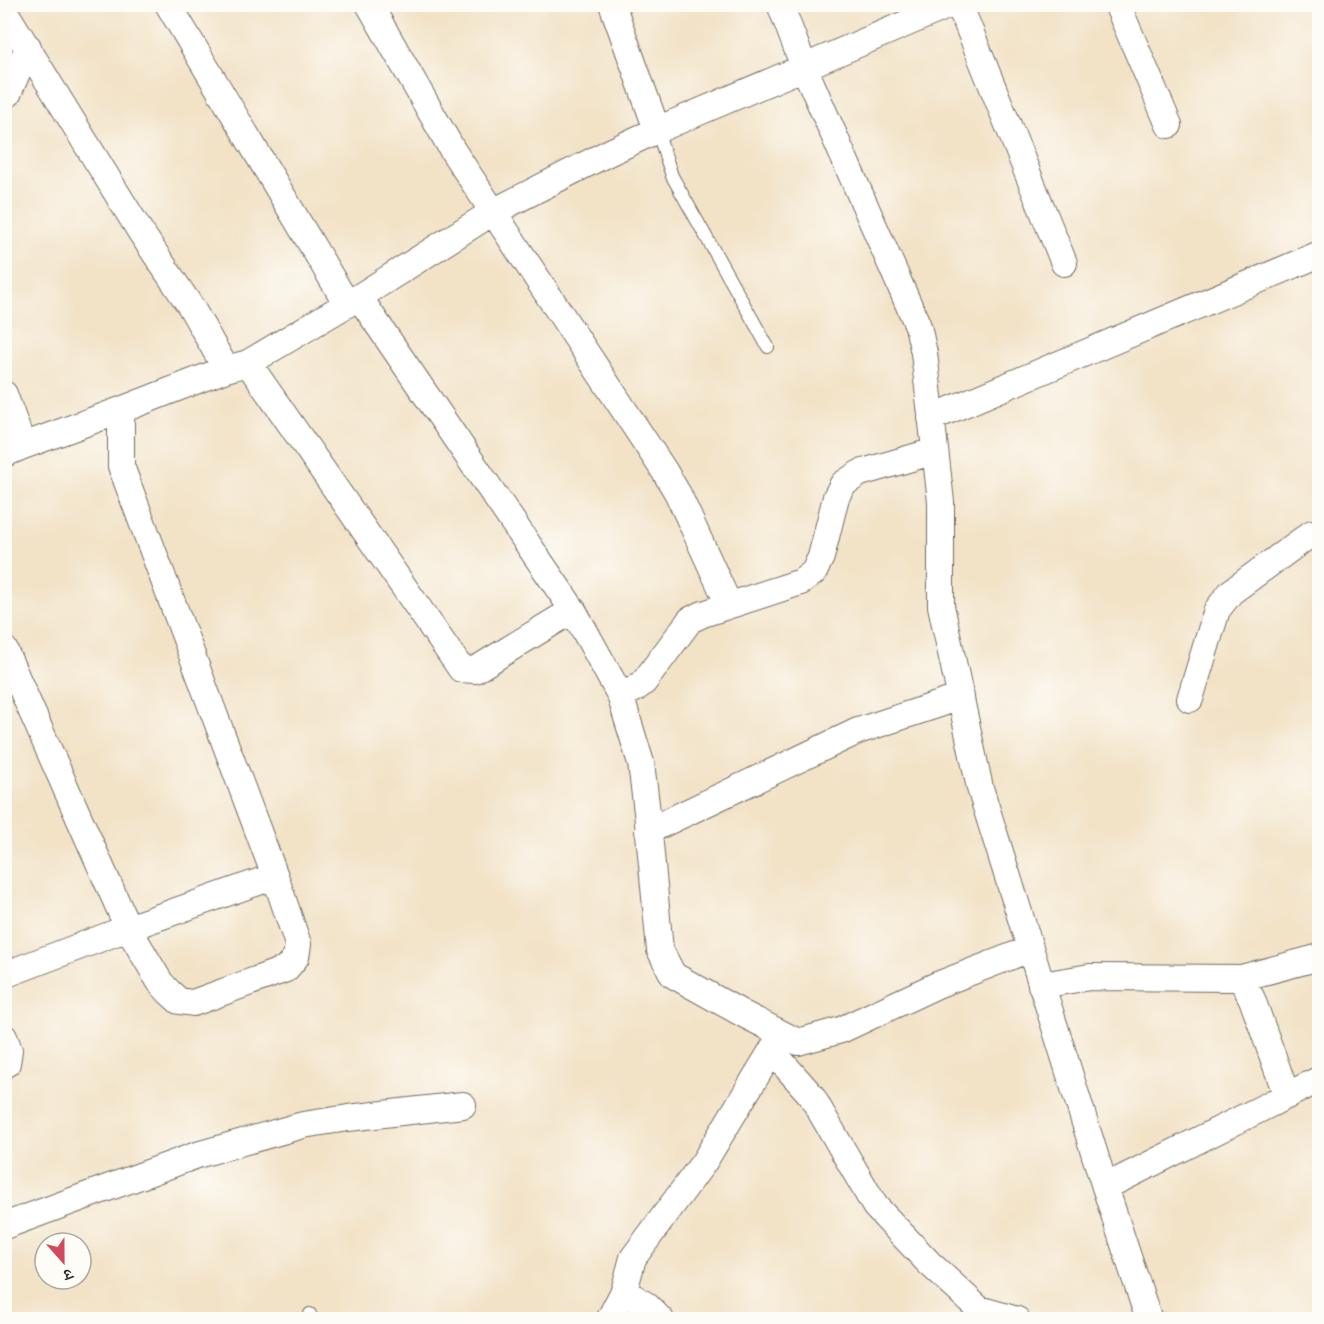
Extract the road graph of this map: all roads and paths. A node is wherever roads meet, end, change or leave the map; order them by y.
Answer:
1 (168, 4) edge
2 (612, 4) edge
3 (780, 4) edge
4 (952, 4) edge
5 (959, 4) edge
6 (1117, 4) edge
7 (378, 9) edge
8 (4, 10) edge
9 (28, 47) junction
10 (804, 67) junction
11 (4, 96) edge
12 (1169, 125) dead end
13 (657, 130) junction
14 (493, 212) junction
15 (1320, 254) edge
16 (1065, 263) dead end
17 (353, 301) junction
18 (768, 347) dead end
19 (237, 366) junction
20 (4, 394) edge
21 (121, 410) junction
22 (931, 418) junction
23 (14, 450) edge
24 (935, 451) junction
25 (1320, 533) edge
26 (729, 605) junction
27 (573, 610) junction
28 (4, 650) edge
29 (620, 695) junction
30 (961, 697) junction
31 (1190, 699) dead end
32 (648, 831) junction
33 (275, 876) junction
34 (128, 928) junction
35 (1030, 949) junction
36 (1320, 957) edge
37 (4, 975) edge
38 (1241, 978) junction
39 (1041, 985) junction
40 (4, 1037) edge
41 (777, 1042) junction
42 (4, 1065) edge
43 (1320, 1079) edge
44 (1287, 1096) junction
45 (463, 1105) dead end
46 (1104, 1187) junction
47 (4, 1226) edge
48 (624, 1291) junction
49 (609, 1320) edge
50 (661, 1320) edge
51 (1017, 1320) edge
52 (1149, 1320) edge

1 - 17 street
2 - 13 street
3 - 10 street
4 - 10 street
5 - 16 street
6 - 12 street
7 - 14 street
8 - 9 street
9 - 11 street
9 - 19 street
10 - 13 street
10 - 22 street
13 - 14 street
13 - 18 lane
14 - 17 street
14 - 26 street
15 - 22 street
17 - 19 street
17 - 27 street
19 - 21 street
19 - 27 street
20 - 23 street
21 - 23 street
21 - 33 street
22 - 24 street
24 - 26 street
24 - 30 street
25 - 31 street
26 - 29 street
27 - 29 street
28 - 34 street
29 - 32 street
30 - 32 street
30 - 35 street
32 - 41 street
33 - 34 street
33 - 34 street
34 - 37 street
35 - 39 street
35 - 41 street
36 - 38 street
38 - 39 street
38 - 44 street
39 - 46 street
40 - 42 street
41 - 48 street
41 - 51 street
43 - 44 street
44 - 46 street
45 - 47 street
46 - 52 street
48 - 49 street
48 - 50 street

